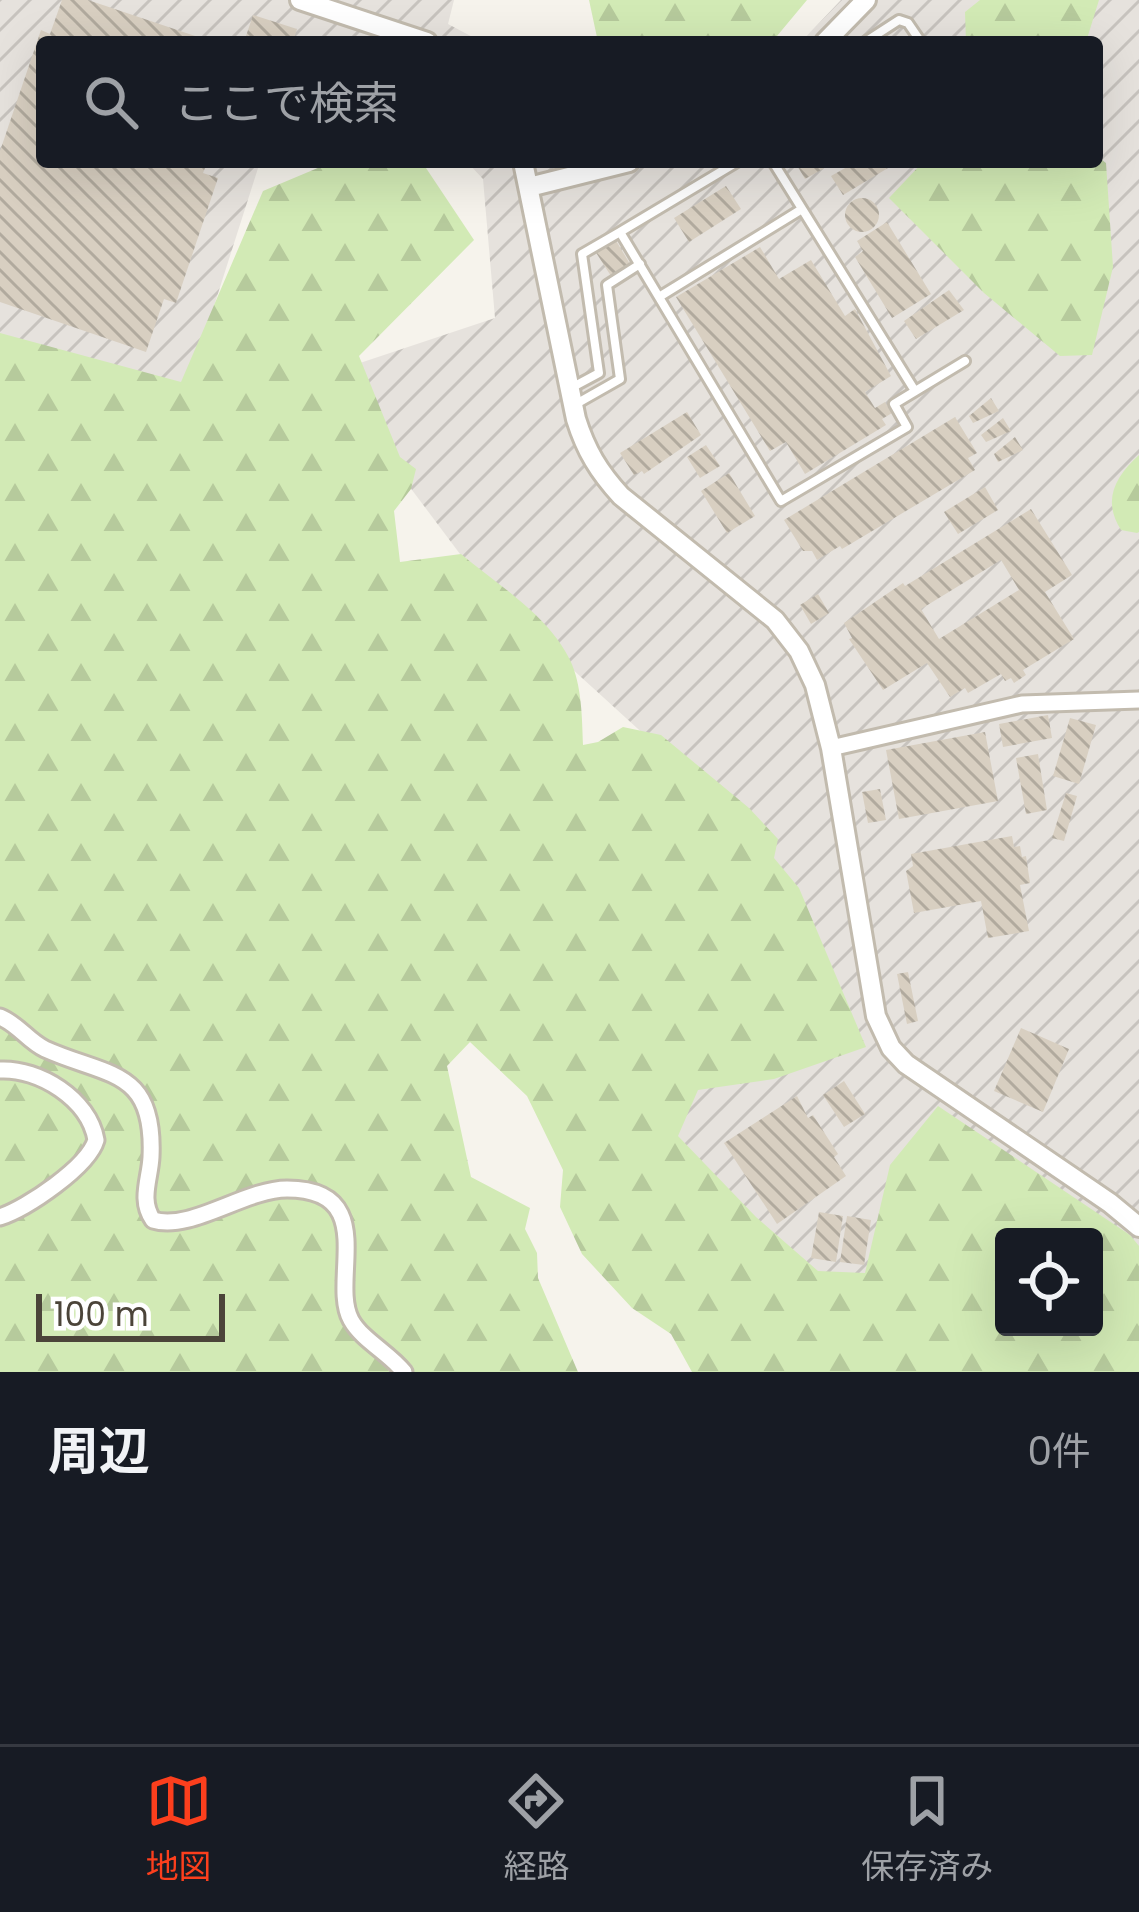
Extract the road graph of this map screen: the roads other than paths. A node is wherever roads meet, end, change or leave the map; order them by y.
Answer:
1 (300, 0) edge
2 (866, 0) edge
3 (409, 36) edge
4 (831, 36) edge
5 (875, 36) edge
6 (917, 36) edge
7 (525, 168) edge
8 (605, 168) edge
9 (727, 168) edge
10 (777, 168) edge
11 (529, 187) junction
12 (802, 209) junction
13 (620, 232) junction
14 (640, 264) junction
15 (659, 297) junction
16 (964, 361) dead end
17 (915, 391) junction
18 (571, 397) junction
19 (1139, 700) edge
20 (831, 748) junction
21 (0, 1017) edge
22 (0, 1070) edge
23 (0, 1217) edge
24 (1139, 1227) edge
25 (404, 1372) edge

1 - 3 street
2 - 4 street
5 - 6 lane
7 - 11 street
8 - 11 street
9 - 13 lane
10 - 12 lane
11 - 18 street
12 - 15 lane
12 - 17 lane
13 - 14 lane
13 - 18 lane
14 - 15 lane
14 - 18 lane
15 - 17 lane
16 - 17 lane
18 - 20 street
19 - 20 street
20 - 24 street
21 - 25 street
22 - 23 street

